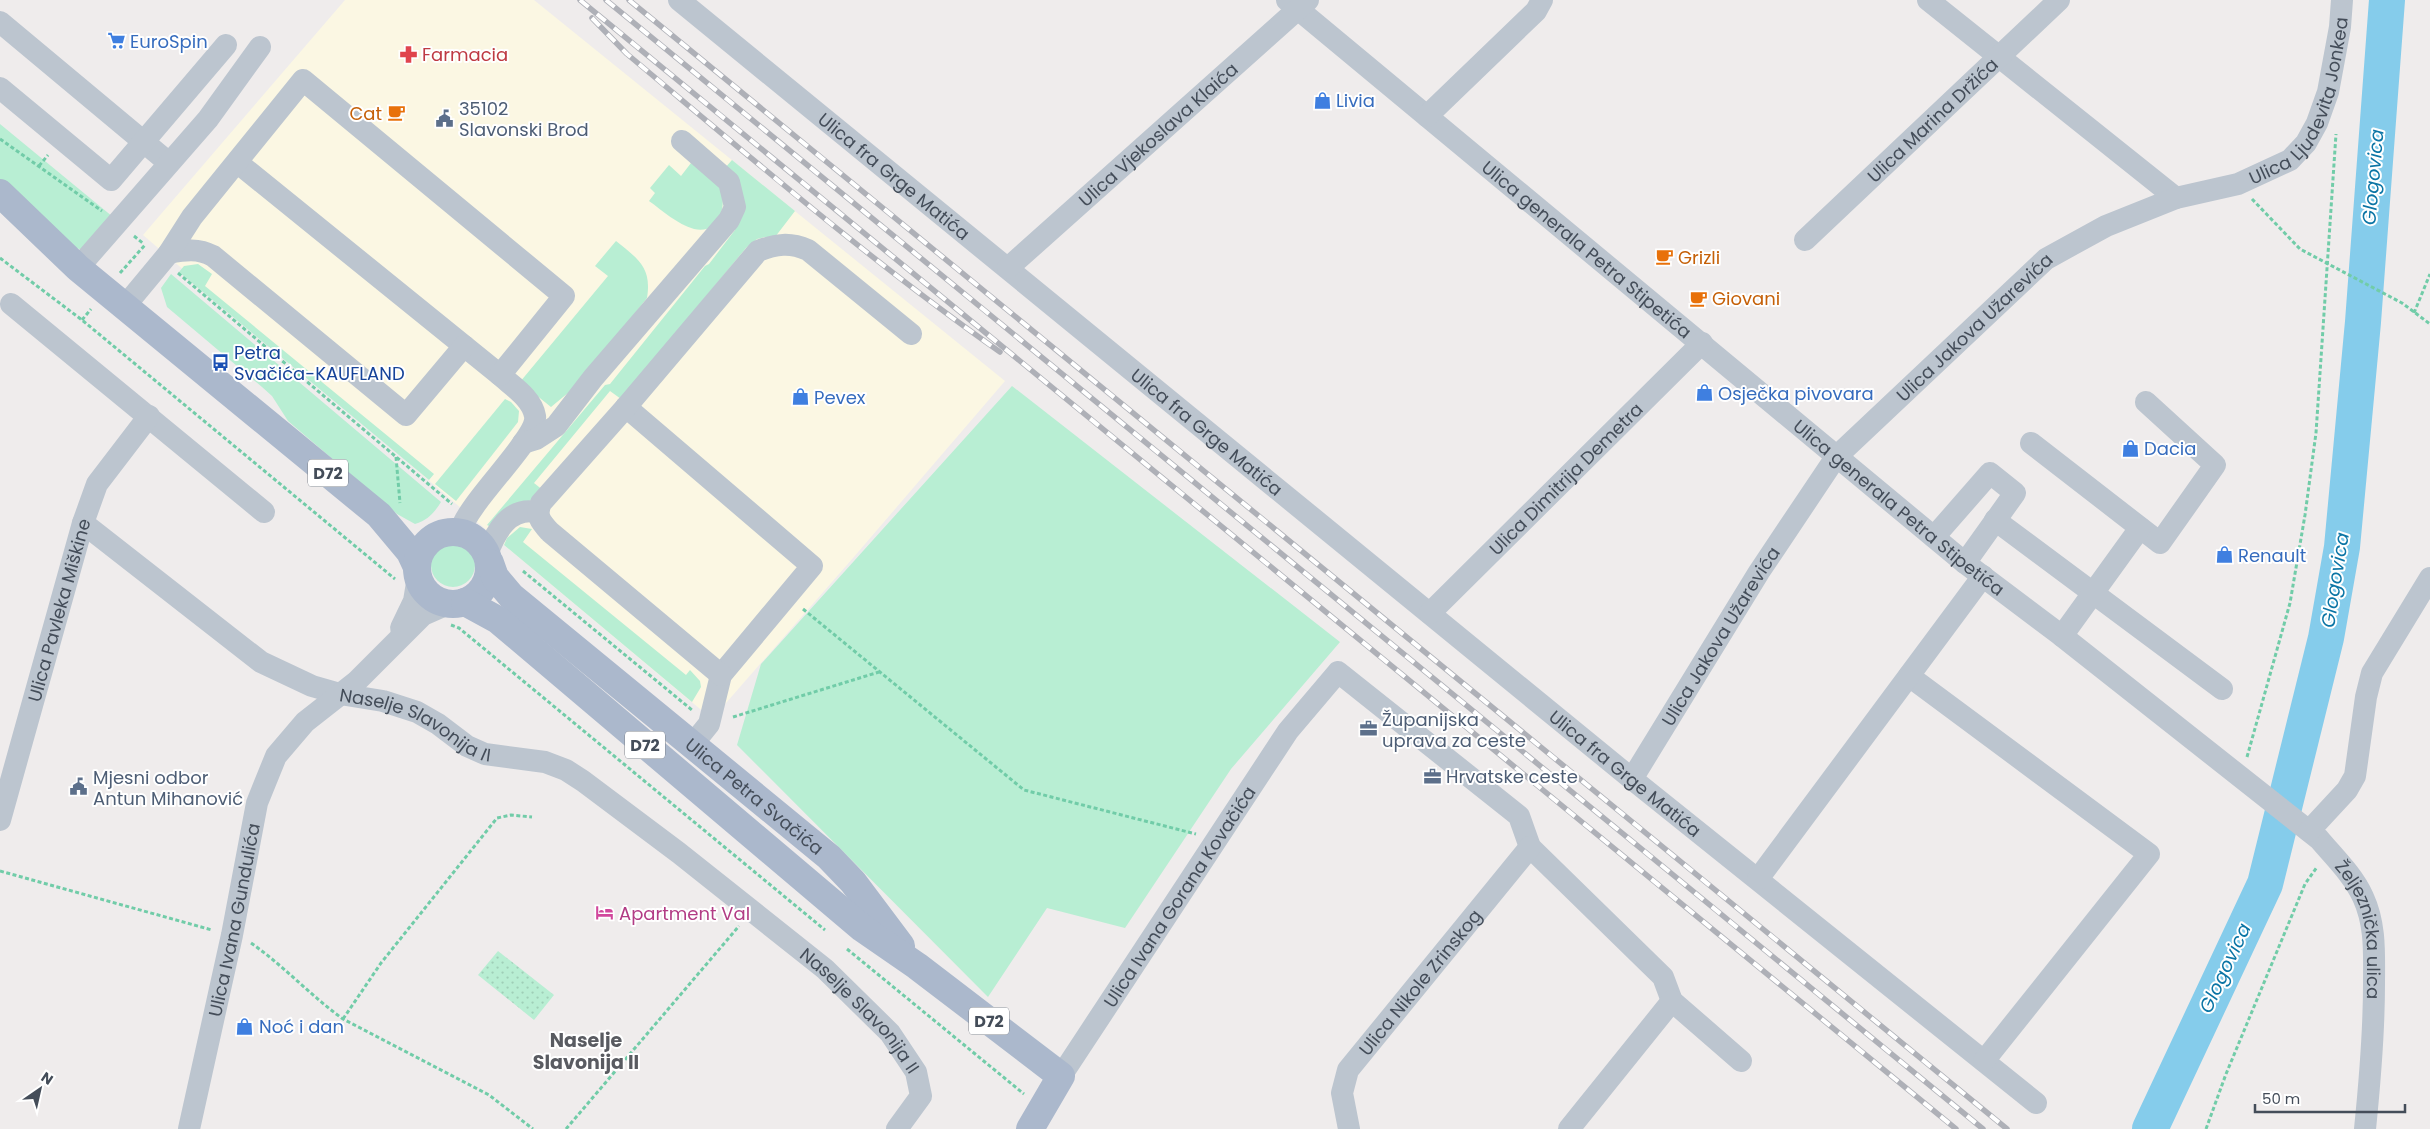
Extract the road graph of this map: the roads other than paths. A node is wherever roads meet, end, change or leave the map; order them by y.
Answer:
1 (679, 0) edge
2 (1542, 0) edge
3 (1928, 0) edge
4 (2059, 0) edge
5 (2342, 0) edge
6 (1298, 3) edge
7 (0, 22) edge
8 (226, 45) dead end
9 (260, 47) dead end
10 (1999, 55) junction
11 (0, 88) edge
12 (1427, 116) junction
13 (142, 141) junction
14 (682, 142) dead end
15 (169, 163) junction
16 (238, 163) junction
17 (0, 193) edge
18 (2176, 198) junction
19 (0, 216) edge
20 (192, 217) junction
21 (1805, 240) dead end
22 (213, 256) junction
23 (165, 258) junction
24 (78, 268) junction
25 (1008, 268) junction
26 (11, 304) dead end
27 (125, 306) junction
28 (910, 334) dead end
29 (1702, 343) junction
30 (464, 346) junction
31 (500, 375) junction
32 (2146, 402) dead end
33 (626, 407) junction
34 (149, 416) junction
35 (528, 434) junction
36 (2031, 444) dead end
37 (1836, 457) junction
38 (264, 512) dead end
39 (390, 512) junction
40 (537, 512) junction
41 (1995, 520) junction
42 (83, 523) junction
43 (455, 527) junction
44 (2140, 528) junction
45 (1934, 537) junction
46 (488, 559) junction
47 (1965, 563) junction
48 (410, 575) junction
49 (1983, 576) junction
50 (2430, 578) edge
51 (2093, 592) junction
52 (453, 610) junction
53 (1430, 614) junction
54 (2062, 636) junction
55 (394, 642) junction
56 (721, 675) junction
57 (1909, 676) junction
58 (2222, 688) dead end
59 (340, 694) junction
60 (692, 745) junction
61 (2241, 777) joint
62 (1632, 779) junction
63 (0, 820) edge
64 (2319, 840) junction
65 (1530, 847) junction
66 (1758, 879) junction
67 (917, 966) junction
68 (1672, 1001) junction
69 (1741, 1061) dead end
70 (1984, 1061) junction
71 (1061, 1076) junction
72 (2036, 1104) dead end
73 (1036, 1119) edge
74 (190, 1129) edge
75 (898, 1129) edge
76 (1349, 1129) edge
77 (1569, 1129) edge
78 (2365, 1129) edge

1 - 25 street, Ulica fra Grge Matića
2 - 12 street
3 - 10 street
4 - 10 street, Ulica Marina Držića
5 - 18 street, Ulica Ljudevita Jonkea
6 - 12 street, Ulica generala Petra Stipetića
6 - 25 street, Ulica Vjekoslava Klaića
7 - 13 street
8 - 13 street
9 - 15 street
10 - 18 street
10 - 21 street, Ulica Marina Držića
11 - 13 street
12 - 29 street, Ulica generala Petra Stipetića
13 - 15 street
14 - 35 street
15 - 24 street
16 - 20 street
16 - 30 street
16 - 31 street
17 - 24 main road, D72
18 - 37 street, Ulica Jakova Užarevića
19 - 24 main road, D72
20 - 22 street
20 - 23 street
22 - 23 street
22 - 30 street
23 - 27 street
24 - 27 main road, D72
25 - 53 street, Ulica fra Grge Matića
26 - 34 street
27 - 39 main road, D72
28 - 33 street
29 - 37 street, Ulica generala Petra Stipetića
29 - 53 street, Ulica Dimitrija Demetra
30 - 31 street
31 - 35 street
32 - 44 street
33 - 40 street
33 - 56 street
34 - 38 street
34 - 42 street, Ulica Pavleka Miškine
35 - 43 street
36 - 44 street
37 - 45 street, Ulica generala Petra Stipetića
37 - 62 street, Ulica Jakova Užarevića
39 - 43 main road, D72
39 - 48 main road, D72
40 - 46 street
40 - 56 street
41 - 45 street
41 - 47 street
41 - 51 street
42 - 59 street, Naselje Slavonija II
42 - 63 street, Ulica Pavleka Miškine
43 - 46 main road, D72
43 - 48 main road
44 - 51 street
45 - 47 street, Ulica generala Petra Stipetića
46 - 52 main road
46 - 60 main road, Ulica Petra Svačića / D72
47 - 49 street, Ulica generala Petra Stipetića
48 - 52 main road, D72
48 - 55 street
49 - 54 street, Ulica generala Petra Stipetića
49 - 57 street
50 - 64 street
51 - 54 street
51 - 58 street
52 - 55 street
52 - 67 main road, Ulica Petra Svačića / D72
53 - 62 street, Ulica fra Grge Matića
54 - 61 street, Ulica generala Petra Stipetića
55 - 59 street, Ulica Ivana Gundulića
56 - 60 street
57 - 66 street
57 - 70 street
59 - 74 street, Ulica Ivana Gundulića
59 - 75 street, Naselje Slavonija II
60 - 67 main road, Ulica Petra Svačića / D72
61 - 64 street, Željeznička ulica
62 - 66 street, Ulica fra Grge Matića
64 - 78 street, Željeznička ulica
65 - 68 street
65 - 71 street, Ulica Ivana Gorana Kovačića
65 - 76 street, Ulica Nikole Zrinskog
66 - 70 street, Ulica fra Grge Matića
67 - 71 main road, Ulica Petra Svačića / D72
68 - 69 street
68 - 77 street
70 - 72 street, Ulica fra Grge Matića
71 - 73 main road, Ulica Ivana Gorana Kovačića

